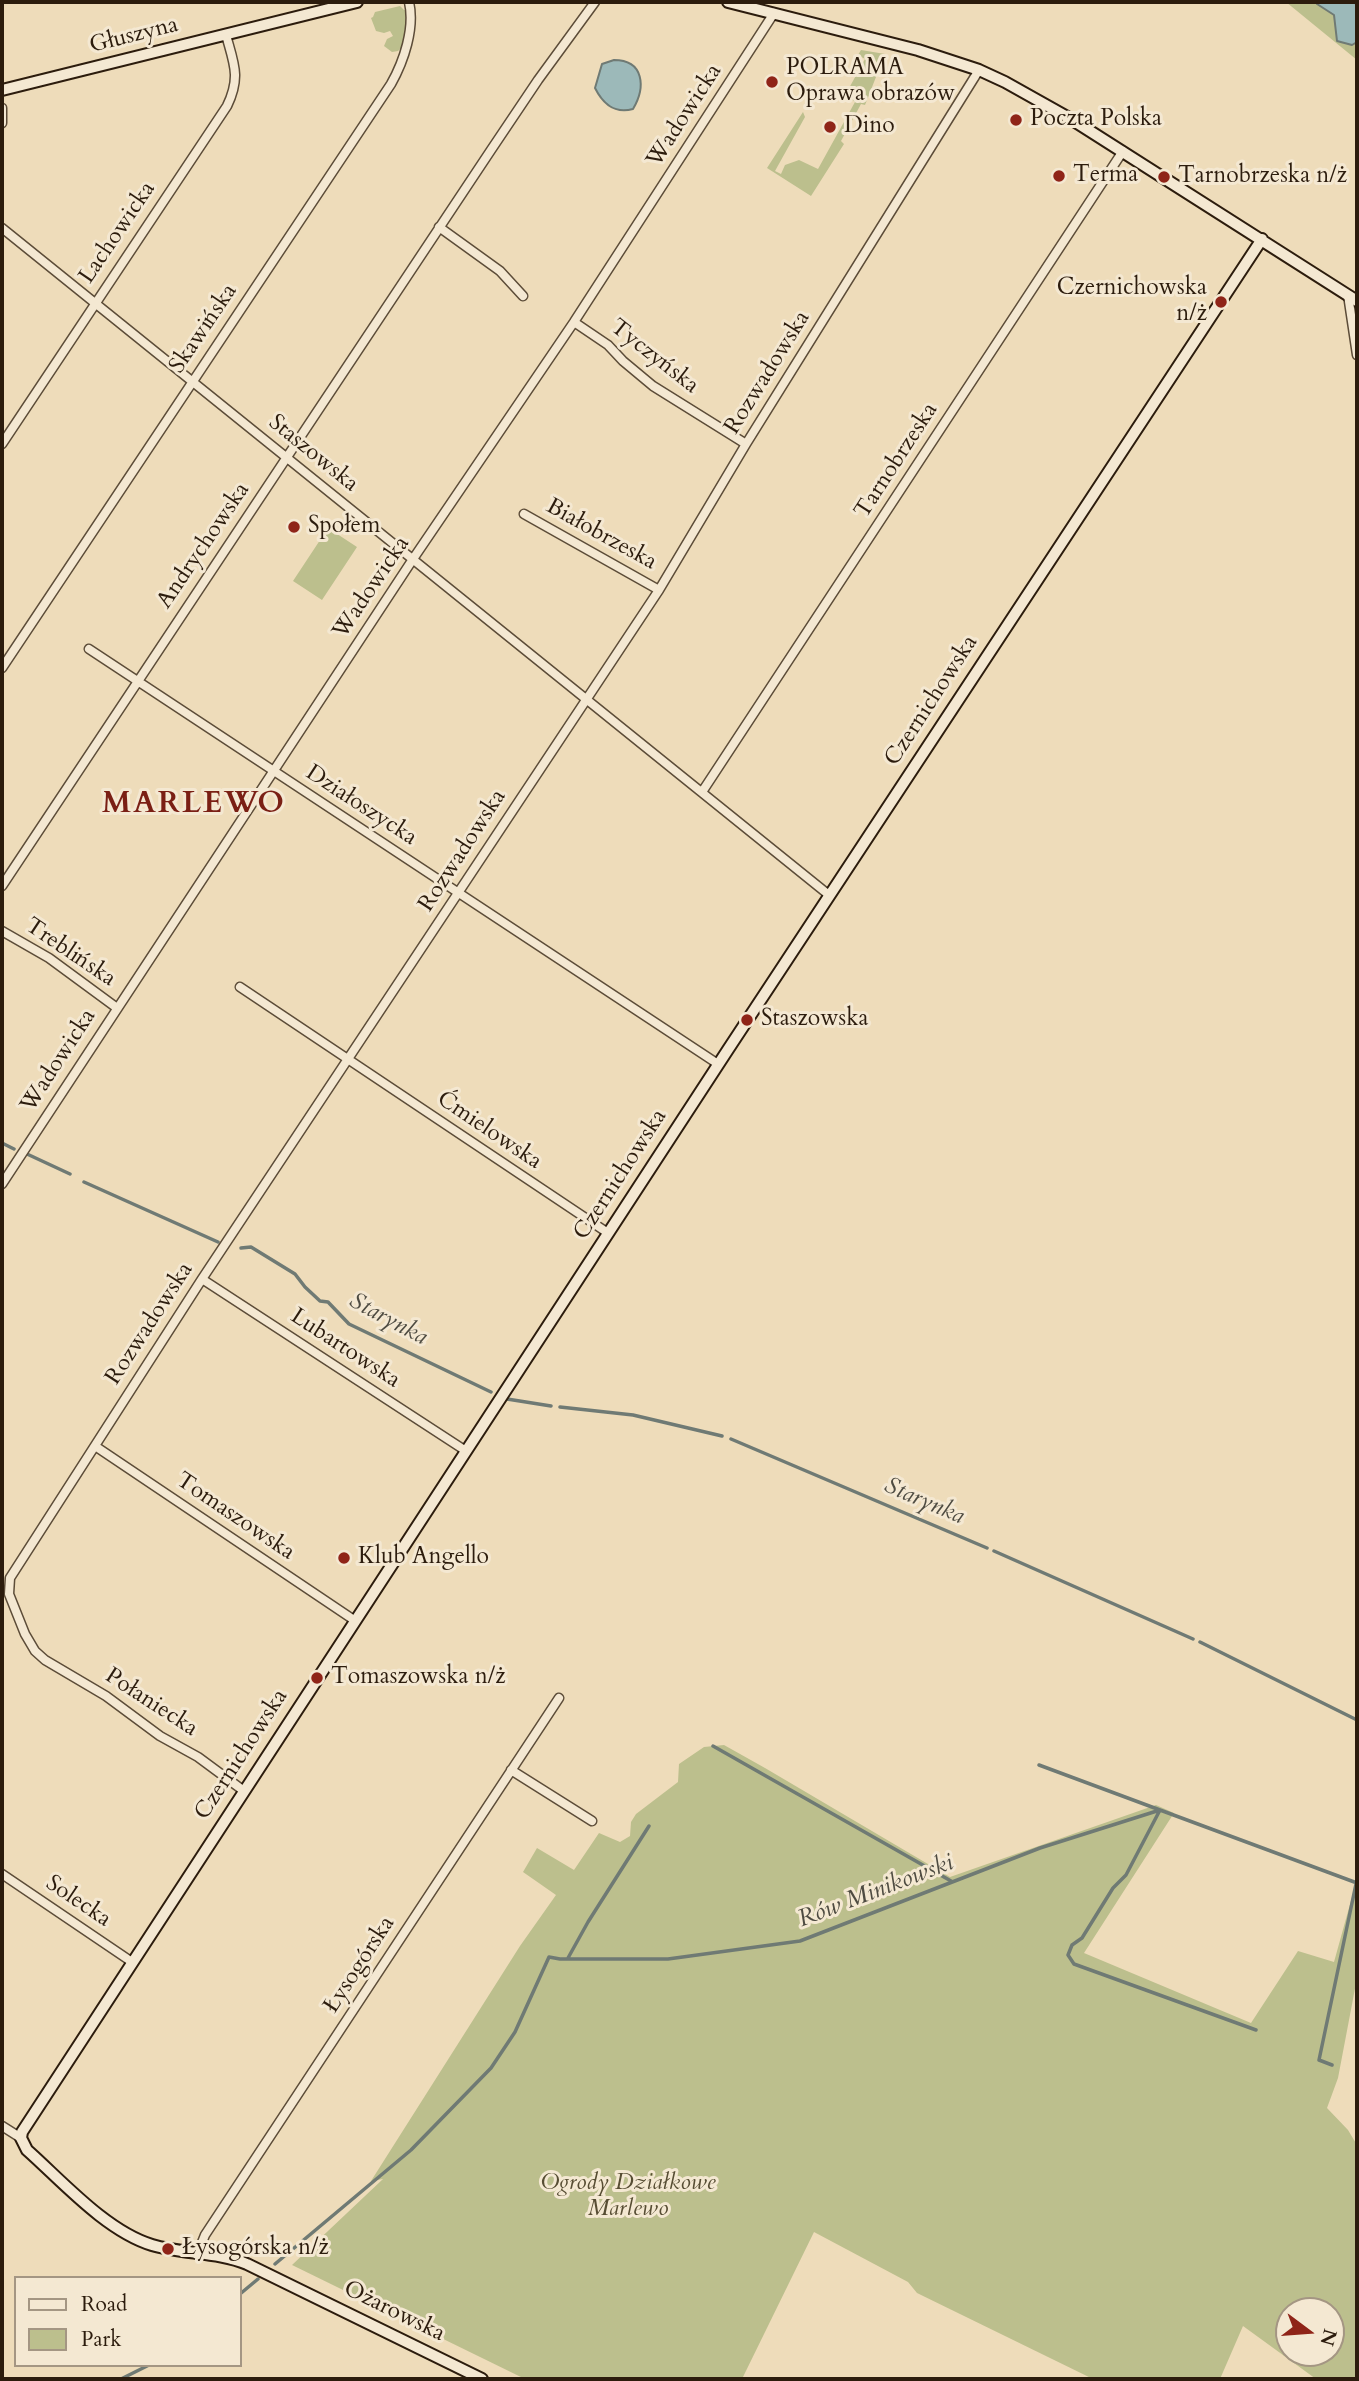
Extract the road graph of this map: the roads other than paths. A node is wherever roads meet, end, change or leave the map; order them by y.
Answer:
1 (357, 2) edge
2 (409, 2) edge
3 (595, 2) edge
4 (728, 2) edge
5 (335, 4) edge
6 (774, 13) junction
7 (226, 35) junction
8 (979, 70) junction
9 (2, 90) edge
10 (2, 108) edge
11 (2, 123) edge
12 (1123, 151) junction
13 (439, 227) junction
14 (2, 228) edge
15 (1262, 239) junction
16 (523, 296) dead end
17 (1353, 298) edge
18 (95, 303) junction
19 (574, 322) junction
20 (1357, 349) edge
21 (193, 381) junction
22 (2, 444) edge
23 (746, 444) junction
24 (286, 456) junction
25 (524, 514) dead end
26 (413, 559) junction
27 (659, 590) junction
28 (89, 649) dead end
29 (2, 668) edge
30 (138, 680) junction
31 (586, 698) junction
32 (273, 772) junction
33 (702, 792) junction
34 (2, 887) edge
35 (459, 893) junction
36 (829, 895) junction
37 (2, 931) edge
38 (240, 987) dead end
39 (117, 1009) junction
40 (349, 1061) junction
41 (718, 1064) junction
42 (2, 1184) edge
43 (608, 1233) junction
44 (202, 1279) junction
45 (94, 1446) junction
46 (466, 1451) junction
47 (354, 1620) junction
48 (35, 1651) joint
49 (559, 1698) dead end
50 (511, 1770) junction
51 (244, 1791) junction
52 (592, 1821) dead end
53 (2, 1874) edge
54 (132, 1962) junction
55 (2, 2126) edge
56 (21, 2138) junction
57 (197, 2255) junction
58 (482, 2379) edge

1 - 5 street, Głuszyna
2 - 21 street, Skawińska
3 - 13 street, Andrychowska
4 - 6 street
5 - 7 street, Głuszyna
6 - 8 street
6 - 19 street, Wadowicka
7 - 9 street, Głuszyna
7 - 18 street, Lachowicka
8 - 12 street
8 - 23 street, Rozwadowska
10 - 11 street
12 - 15 street
12 - 33 street, Tarnobrzeska
13 - 16 street
13 - 24 street, Andrychowska
14 - 18 street, Staszowska
15 - 17 street
15 - 36 street, Czernichowska
17 - 20 street
18 - 21 street, Staszowska
18 - 22 street, Lachowicka
19 - 23 street, Tyczyńska
19 - 26 street, Wadowicka
21 - 24 street, Staszowska
21 - 29 street, Skawińska
23 - 27 street, Rozwadowska
24 - 26 street, Staszowska
24 - 30 street, Andrychowska
25 - 27 street, Białobrzeska
26 - 31 street, Staszowska
26 - 32 street, Wadowicka
27 - 31 street, Rozwadowska
28 - 30 street, Działoszycka
30 - 32 street, Działoszycka
30 - 34 street, Andrychowska
31 - 33 street, Staszowska
31 - 35 street, Rozwadowska
32 - 35 street, Działoszycka
32 - 39 street, Wadowicka
33 - 36 street, Staszowska
35 - 40 street, Rozwadowska
35 - 41 street, Działoszycka
36 - 41 street, Czernichowska
37 - 39 street, Treblińska
38 - 40 street, Ćmielowska
39 - 42 street, Wadowicka
40 - 43 street, Ćmielowska
40 - 44 street, Rozwadowska
41 - 43 street, Czernichowska
43 - 46 street, Czernichowska
44 - 45 street, Rozwadowska
44 - 46 street, Lubartowska
45 - 47 street, Tomaszowska
45 - 48 street, Rozwadowska
46 - 47 street, Czernichowska
47 - 51 street, Czernichowska
48 - 51 street, Połaniecka
49 - 50 street, Łysogórska
50 - 52 street
50 - 57 street, Łysogórska
51 - 54 street, Czernichowska
53 - 54 street, Solecka
54 - 56 street, Czernichowska
55 - 56 street, Ożarowska
56 - 57 street, Ożarowska
57 - 58 street, Ożarowska

